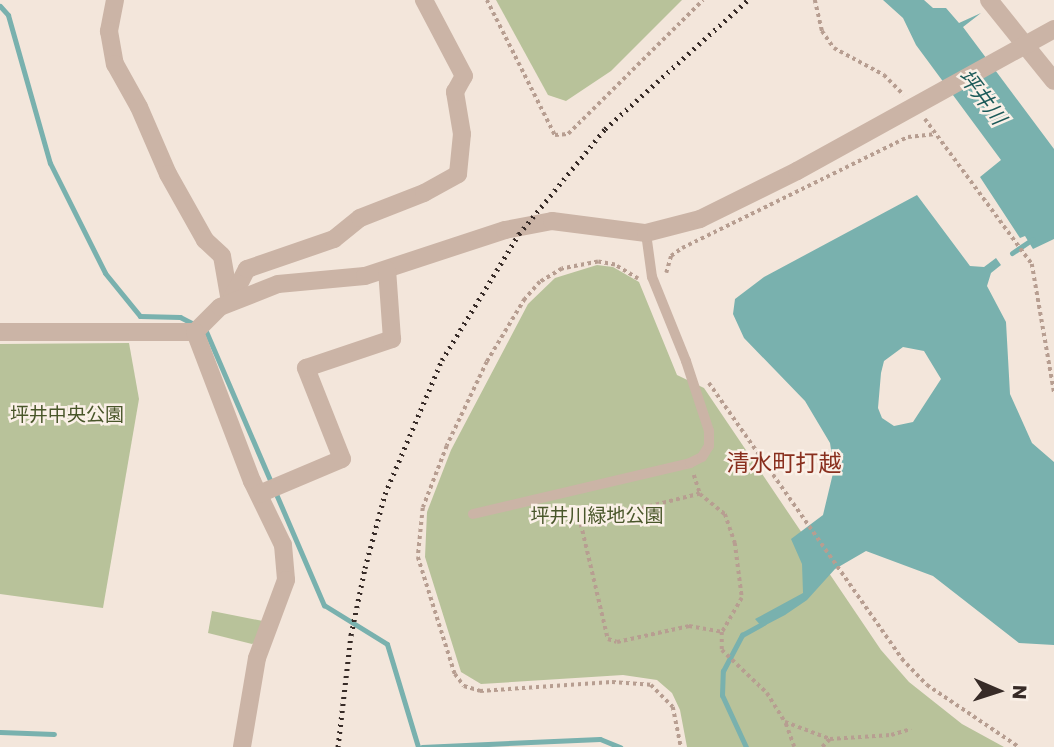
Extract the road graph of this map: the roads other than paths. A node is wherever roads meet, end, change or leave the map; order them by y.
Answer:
1 (116, 0) edge
2 (424, 0) edge
3 (989, 0) edge
4 (1054, 29) edge
5 (1019, 48) junction
6 (1054, 81) edge
7 (646, 233) junction
8 (387, 270) junction
9 (225, 305) junction
10 (0, 332) edge
11 (195, 332) junction
12 (264, 492) junction
13 (473, 514) dead end
14 (242, 747) edge

1 - 9 street
2 - 9 street
3 - 5 street
4 - 5 street
5 - 6 street
5 - 7 street
7 - 8 street
7 - 13 lane
8 - 9 street
8 - 12 street
9 - 11 street
10 - 11 street
11 - 12 street
12 - 14 street

